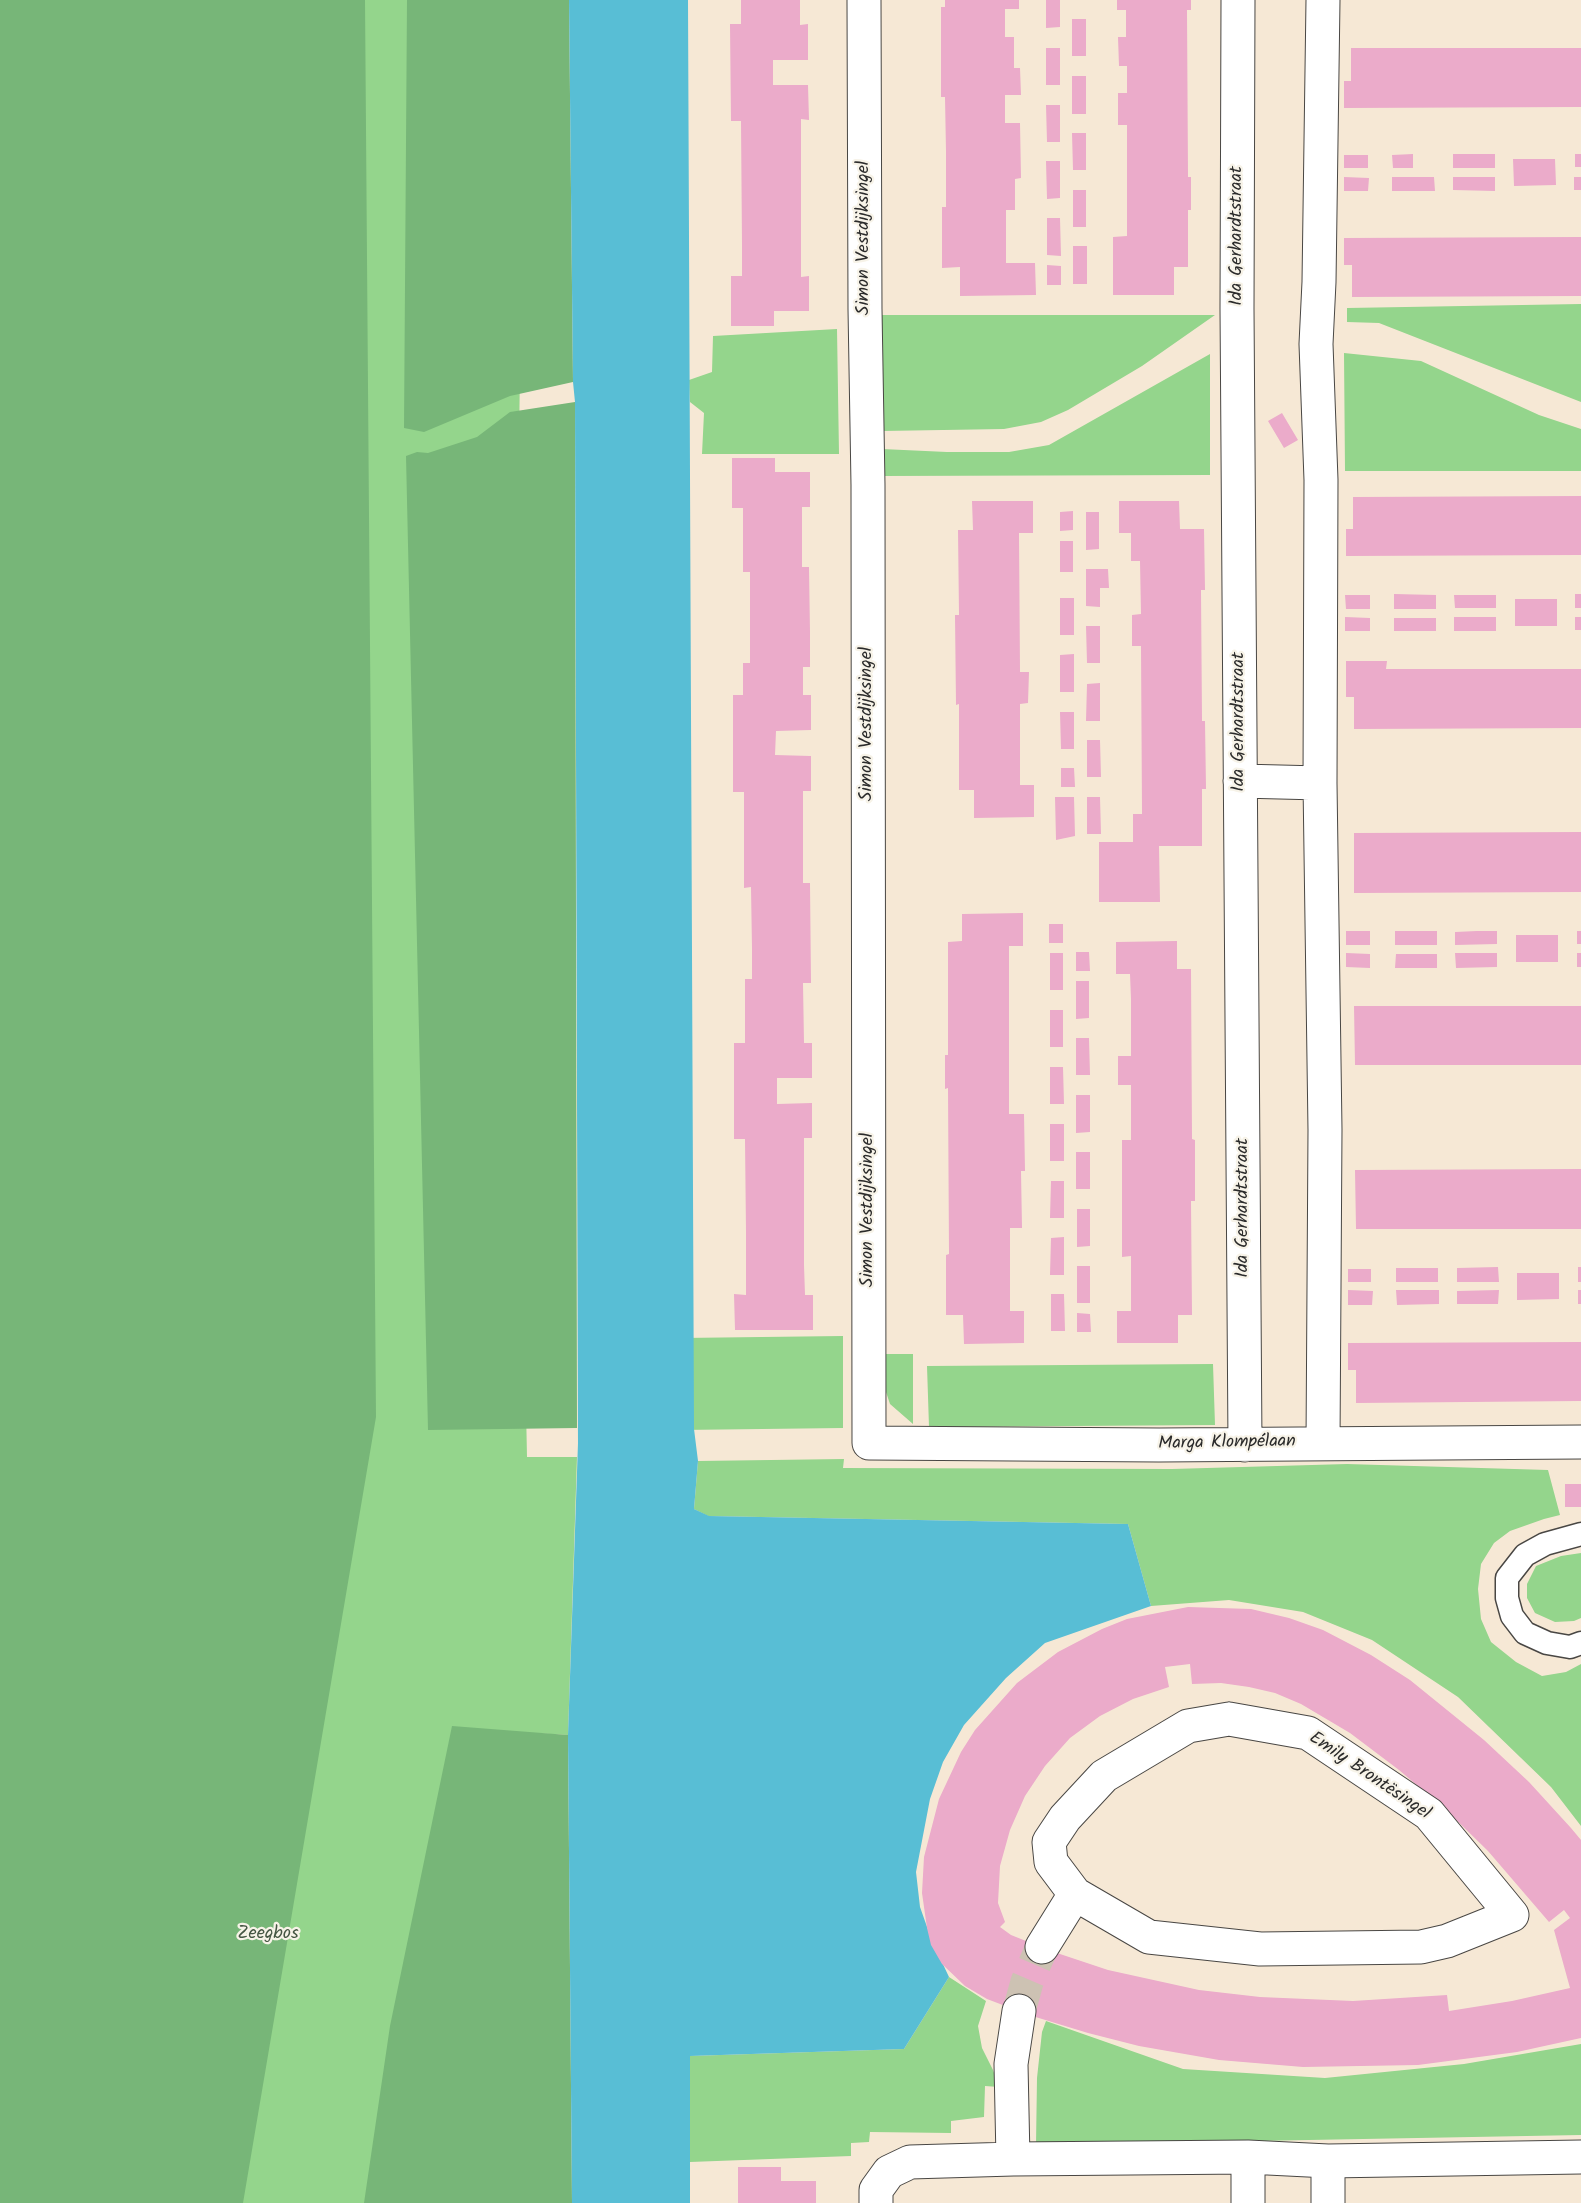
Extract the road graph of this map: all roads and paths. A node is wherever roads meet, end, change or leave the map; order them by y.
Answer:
1 (864, 0) edge
2 (1238, 0) edge
3 (1323, 0) edge
4 (1240, 781) junction
5 (1320, 783) junction
6 (1581, 1442) edge
7 (1323, 1443) junction
8 (874, 1444) joint
9 (1245, 1445) junction
10 (1581, 1534) edge
11 (1581, 1643) edge
12 (1075, 1894) junction
13 (1042, 1947) tunnel mouth
14 (1019, 2011) tunnel mouth
15 (1248, 2157) junction
16 (1581, 2157) edge
17 (1013, 2159) junction
18 (1328, 2161) junction
19 (876, 2203) edge
20 (1248, 2203) edge
21 (1328, 2203) edge

1 - 8 street, Simon Vestdijksingel
2 - 4 street, Ida Gerhardtstraat
3 - 5 street
4 - 5 street
4 - 9 street, Ida Gerhardtstraat
5 - 7 street
6 - 7 street, Marga Klompélaan
7 - 9 street, Marga Klompélaan
8 - 9 street, Marga Klompélaan
10 - 11 lane
12 - 12 street, Emily Brontësingel
12 - 13 street
14 - 17 street
15 - 17 street
15 - 18 street
15 - 20 street
16 - 18 street
17 - 19 street
18 - 21 street

